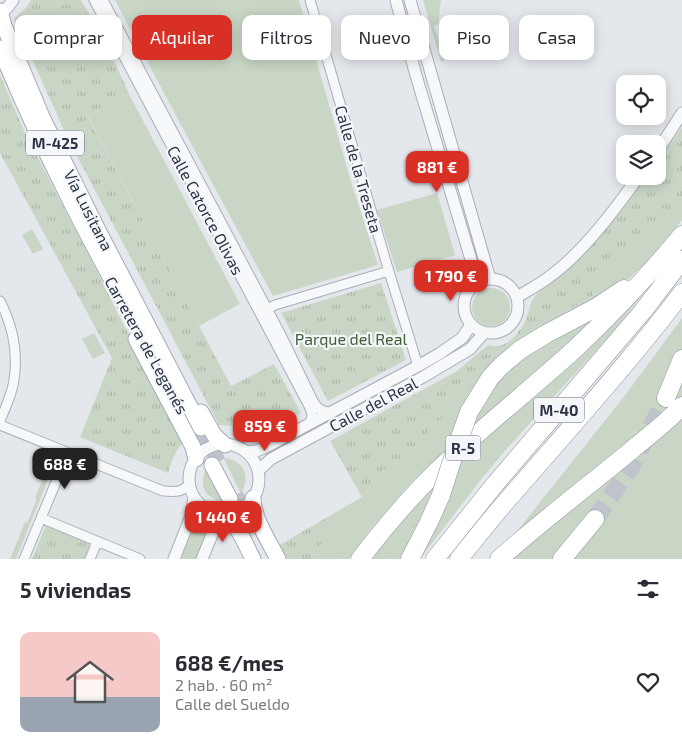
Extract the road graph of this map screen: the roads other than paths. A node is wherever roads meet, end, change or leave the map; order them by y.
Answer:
1 (13, 0) edge
2 (94, 0) edge
3 (103, 0) edge
4 (310, 0) edge
5 (396, 0) edge
6 (410, 0) edge
7 (0, 13) edge
8 (0, 48) edge
9 (682, 113) edge
10 (666, 138) edge
11 (632, 185) edge
12 (682, 230) edge
13 (682, 236) edge
14 (100, 258) junction
15 (682, 260) edge
16 (118, 268) junction
17 (389, 272) junction
18 (490, 279) junction
19 (476, 284) junction
20 (682, 294) edge
21 (517, 297) junction
22 (0, 301) edge
23 (267, 308) junction
24 (471, 325) junction
25 (484, 333) junction
26 (682, 360) edge
27 (418, 366) junction
28 (666, 398) tunnel mouth
29 (682, 406) edge
30 (330, 413) junction
31 (0, 421) edge
32 (311, 422) junction
33 (0, 425) edge
34 (225, 445) junction
35 (246, 452) junction
36 (68, 453) junction
37 (196, 459) junction
38 (216, 464) tunnel mouth
39 (259, 470) junction
40 (189, 484) junction
41 (194, 497) junction
42 (233, 497) tunnel mouth
43 (253, 498) junction
44 (224, 515) junction
45 (41, 518) junction
46 (595, 519) tunnel mouth
47 (97, 542) junction
48 (24, 559) edge
49 (90, 559) edge
50 (140, 559) edge
51 (174, 559) edge
52 (202, 559) edge
53 (253, 559) edge
54 (261, 559) edge
55 (271, 559) edge
56 (278, 559) edge
57 (360, 559) edge
58 (410, 559) edge
59 (435, 559) edge
60 (459, 559) edge
61 (499, 559) edge
62 (562, 559) edge

1 - 7 street
2 - 32 street, Calle Catorce Olivas
3 - 23 street, Calle Catorce Olivas
4 - 17 street, Calle de la Treseta
5 - 19 street
6 - 18 street
7 - 16 main road, Vía Lusitana / M-425
8 - 14 main road, Vía Lusitana / M-425
9 - 10 street
11 - 21 street
12 - 58 highway, bridge
13 - 57 highway, R-5
14 - 16 main road, Carretera de Leganés / M-425
14 - 37 main road
15 - 59 highway, M-40
16 - 34 main road
17 - 23 street
17 - 27 street, Calle de la Treseta
18 - 19 street
18 - 21 street
19 - 24 street
20 - 60 highway, M-40
21 - 25 street
22 - 31 street
23 - 30 street, Calle Catorce Olivas
24 - 25 street
24 - 27 street, Calle del Real
25 - 39 street, Calle del Real
26 - 28 highway
27 - 30 street, Calle del Real
29 - 61 highway
30 - 32 street, Calle del Real
32 - 35 street, Calle del Real
33 - 36 street
34 - 35 street
34 - 37 street
35 - 39 street
36 - 40 street
36 - 45 street
37 - 40 street
38 - 42 main road
39 - 43 street
40 - 41 street
41 - 44 street
41 - 51 street
43 - 44 street
43 - 56 main road
44 - 52 street
44 - 53 main road
45 - 47 street
45 - 48 street
46 - 62 highway
47 - 49 street
47 - 50 street
54 - 55 main road

